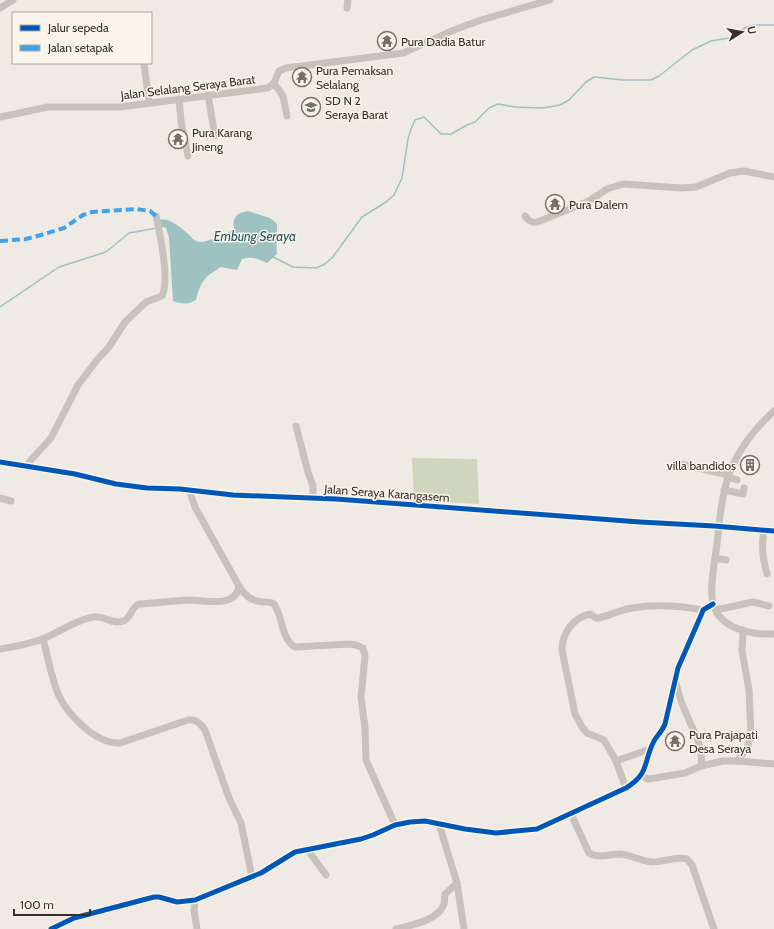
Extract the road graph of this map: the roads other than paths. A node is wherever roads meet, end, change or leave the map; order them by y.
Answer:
1 (14, 0) edge
2 (550, 0) edge
3 (0, 8) edge
4 (144, 64) edge
5 (274, 83) junction
6 (208, 95) junction
7 (179, 99) junction
8 (149, 103) junction
9 (0, 116) edge
10 (287, 116) dead end
11 (214, 136) dead end
12 (188, 156) dead end
13 (774, 177) edge
14 (156, 216) dead end
15 (525, 216) dead end
16 (774, 412) edge
17 (296, 426) dead end
18 (0, 462) edge
19 (681, 464) dead end
20 (27, 467) junction
21 (728, 476) junction
22 (737, 480) dead end
23 (744, 488) dead end
24 (189, 490) junction
25 (724, 490) junction
26 (0, 498) edge
27 (313, 498) junction
28 (11, 501) dead end
29 (719, 526) junction
30 (764, 531) junction
31 (774, 532) edge
32 (715, 558) junction
33 (726, 560) dead end
34 (767, 574) dead end
35 (239, 586) junction
36 (769, 606) dead end
37 (715, 607) junction
38 (703, 610) junction
39 (743, 630) junction
40 (774, 634) edge
41 (43, 639) junction
42 (0, 649) edge
43 (675, 680) junction
44 (650, 749) junction
45 (737, 761) junction
46 (616, 762) junction
47 (774, 764) edge
48 (701, 766) junction
49 (642, 775) junction
50 (626, 788) junction
51 (571, 814) junction
52 (439, 824) junction
53 (396, 825) junction
54 (307, 849) junction
55 (326, 875) dead end
56 (252, 877) junction
57 (457, 883) junction
58 (195, 900) junction
59 (51, 929) edge
60 (197, 929) edge
61 (396, 929) edge
62 (464, 929) edge
63 (714, 929) edge

1 - 3 street
2 - 5 street
4 - 8 street
5 - 6 street, Jalan Selalang Seraya Barat
5 - 10 street
6 - 7 street, Jalan Selalang Seraya Barat
6 - 11 street
7 - 8 street, Jalan Selalang Seraya Barat
7 - 12 street
8 - 9 street, Jalan Selalang Seraya Barat
13 - 15 street
14 - 20 street
16 - 21 street
17 - 27 street
18 - 20 street, Jalan Seraya Karangasem
19 - 21 street
20 - 24 street, Jalan Seraya Karangasem
21 - 22 street
21 - 25 street
23 - 25 street
24 - 27 street, Jalan Seraya Karangasem
24 - 35 street
25 - 29 street
26 - 28 street
27 - 29 street, Jalan Seraya Karangasem
29 - 30 street, Jalan Seraya Karangasem
29 - 32 street
30 - 31 street, Jalan Seraya Karangasem
30 - 34 street
32 - 33 street
32 - 37 street
35 - 41 street
35 - 53 street
36 - 37 street
37 - 38 street
37 - 39 street
38 - 43 street
38 - 46 street
39 - 40 street
39 - 45 street
41 - 42 street
41 - 56 street
43 - 44 street
43 - 48 street
44 - 46 street
44 - 49 street
45 - 47 street
45 - 48 street
46 - 50 street
48 - 49 street
49 - 50 street
50 - 51 street
51 - 52 street
51 - 63 street
52 - 53 street
52 - 57 street
53 - 54 street
54 - 55 street
54 - 56 street
56 - 58 street
57 - 61 street
57 - 62 street
58 - 59 street
58 - 60 street

